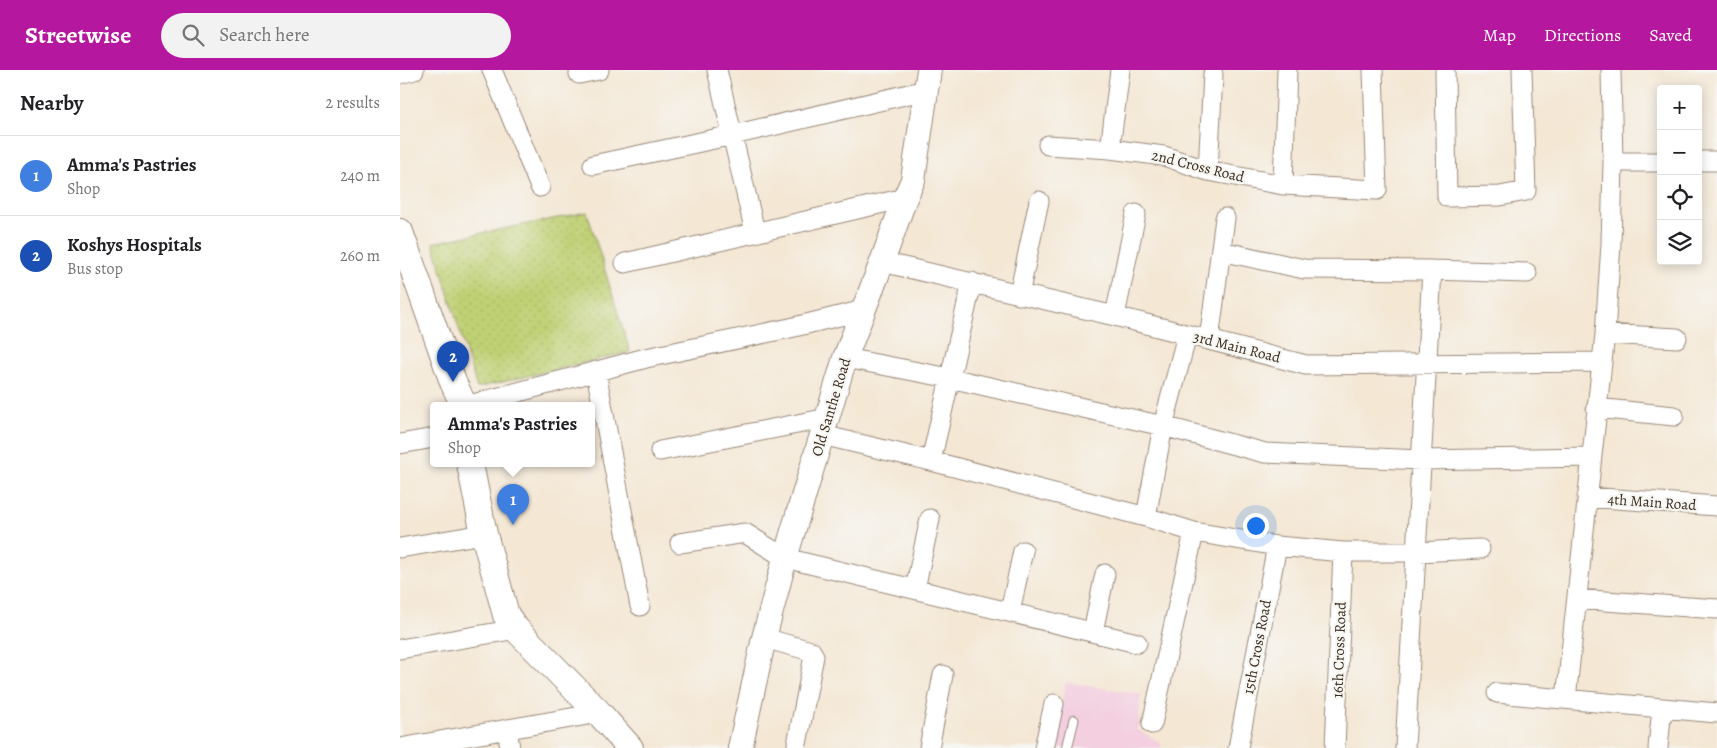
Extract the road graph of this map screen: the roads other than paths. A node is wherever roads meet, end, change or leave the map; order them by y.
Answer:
1 (414, 70) edge
2 (492, 70) edge
3 (599, 70) edge
4 (718, 70) edge
5 (1120, 70) edge
6 (1287, 70) edge
7 (1373, 70) edge
8 (1445, 70) edge
9 (1522, 70) edge
10 (1611, 70) edge
11 (400, 74) edge
12 (579, 74) dead end
13 (1213, 74) dead end
14 (927, 80) edge
15 (732, 135) junction
16 (1048, 145) dead end
17 (1110, 149) junction
18 (1702, 161) edge
19 (1717, 161) edge
20 (1613, 162) junction
21 (1657, 162) edge
22 (593, 164) dead end
23 (1208, 171) junction
24 (1283, 185) junction
25 (540, 187) dead end
26 (905, 198) junction
27 (1040, 201) dead end
28 (1136, 214) dead end
29 (1225, 218) dead end
30 (400, 232) edge
31 (755, 232) junction
32 (1221, 251) junction
33 (882, 262) junction
34 (625, 263) dead end
35 (1432, 270) junction
36 (1527, 273) dead end
37 (972, 282) junction
38 (1019, 295) junction
39 (864, 310) junction
40 (1115, 316) junction
41 (1605, 334) junction
42 (1187, 335) junction
43 (1677, 338) dead end
44 (1209, 340) junction
45 (845, 358) junction
46 (1601, 362) junction
47 (1427, 364) junction
48 (596, 372) junction
49 (950, 378) junction
50 (463, 402) edge
51 (480, 402) edge
52 (1596, 408) junction
53 (1674, 416) dead end
54 (825, 426) junction
55 (1163, 426) junction
56 (430, 439) edge
57 (400, 444) edge
58 (660, 451) dead end
59 (1591, 457) junction
60 (1422, 460) junction
61 (931, 461) junction
62 (471, 467) edge
63 (1587, 497) junction
64 (1717, 506) edge
65 (1146, 517) junction
66 (930, 519) dead end
67 (1194, 532) junction
68 (484, 534) junction
69 (680, 543) dead end
70 (1277, 546) junction
71 (400, 548) edge
72 (1480, 549) dead end
73 (1023, 551) dead end
74 (1343, 552) junction
75 (1416, 552) junction
76 (785, 558) junction
77 (1105, 574) dead end
78 (915, 589) junction
79 (1577, 600) junction
80 (640, 606) dead end
81 (1717, 609) edge
82 (1010, 612) junction
83 (516, 629) junction
84 (1093, 632) junction
85 (764, 638) junction
86 (1137, 643) dead end
87 (400, 649) edge
88 (943, 676) dead end
89 (1497, 693) dead end
90 (1566, 699) junction
91 (1054, 704) dead end
92 (1662, 708) junction
93 (599, 713) junction
94 (1717, 713) edge
95 (1074, 720) dead end
96 (1152, 724) dead end
97 (507, 729) junction
98 (797, 744) dead end
99 (400, 748) edge
100 (510, 748) edge
101 (630, 748) edge
102 (740, 748) edge
103 (929, 748) edge
104 (1044, 748) edge
105 (1067, 748) edge
106 (1238, 748) edge
107 (1335, 748) edge
108 (1405, 748) edge
109 (1658, 748) edge

1 - 11 street
2 - 25 street
3 - 12 street
4 - 15 street
5 - 17 street
6 - 24 street
7 - 24 street, 2nd Cross Road
8 - 9 street
10 - 20 street
13 - 23 street
14 - 15 street
14 - 26 street, Old Santhe Road
15 - 22 street
15 - 31 street
16 - 17 street, 2nd Cross Road
17 - 23 street, 2nd Cross Road
18 - 19 street
20 - 21 street
20 - 41 street
23 - 24 street, 2nd Cross Road
26 - 31 street
26 - 33 street, Old Santhe Road
27 - 38 street
28 - 40 street
29 - 32 street
30 - 50 main road
31 - 34 street
32 - 35 street
32 - 44 street
33 - 37 street, 3rd Main Road
33 - 39 street, Old Santhe Road
35 - 36 street
35 - 47 street
37 - 38 street, 3rd Main Road
37 - 49 street
38 - 40 street, 3rd Main Road
39 - 45 street, Old Santhe Road
39 - 48 street
40 - 42 street, 3rd Main Road
41 - 43 street
41 - 46 street
42 - 44 street, 3rd Main Road
42 - 55 street
44 - 47 street, 3rd Main Road
45 - 49 street
45 - 54 street, Old Santhe Road
46 - 47 street, 3rd Main Road
46 - 52 street
47 - 60 street
48 - 51 street
48 - 80 street
49 - 55 street
49 - 61 street
52 - 53 street
52 - 59 street
54 - 58 street
54 - 61 street
54 - 76 street, Old Santhe Road
55 - 60 street
55 - 65 street
56 - 57 street
59 - 60 street
59 - 63 street
60 - 75 street
61 - 65 street
62 - 68 main road
63 - 64 street, 4th Main Road
63 - 79 street
65 - 67 street
66 - 78 street
67 - 70 street
67 - 96 street
68 - 71 street
68 - 83 main road
69 - 76 street
70 - 74 street
70 - 106 street, 15th Cross Road
72 - 75 street
73 - 82 street
74 - 75 street
74 - 107 street, 16th Cross Road
75 - 108 street
76 - 78 street
76 - 85 street, Old Santhe Road
77 - 84 street
78 - 82 street
79 - 81 street
79 - 90 street
82 - 84 street
83 - 87 street
83 - 93 main road
84 - 86 street
85 - 98 street
85 - 102 street, Old Santhe Road
88 - 103 street
89 - 90 street
90 - 92 street
91 - 104 street
92 - 94 street
92 - 109 street
93 - 97 street
93 - 101 main road
95 - 105 lane
97 - 99 street
97 - 100 street

